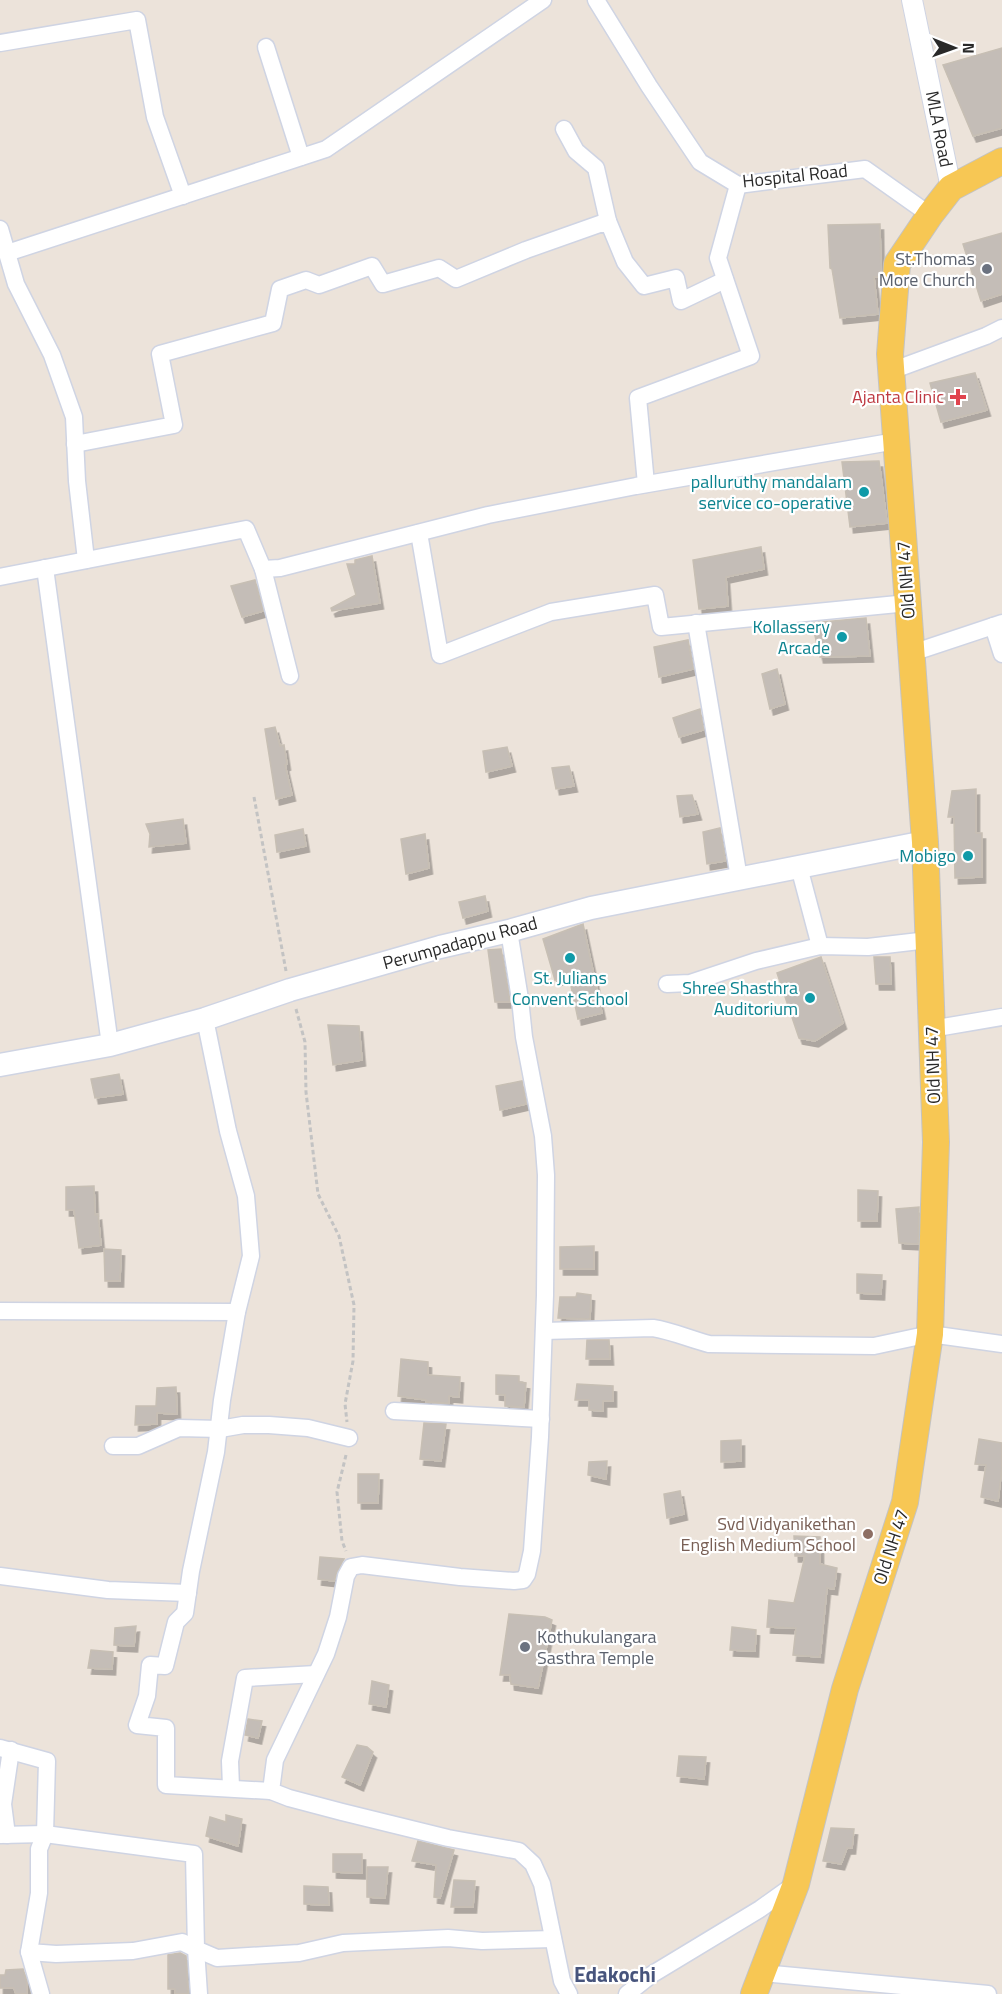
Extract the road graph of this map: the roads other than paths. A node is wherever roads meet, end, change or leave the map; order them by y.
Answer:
1 (543, 0) edge
2 (596, 0) edge
3 (912, 0) edge
4 (0, 43) edge
5 (266, 47) dead end
6 (564, 129) dead end
7 (301, 157) junction
8 (1002, 161) edge
9 (738, 185) junction
10 (951, 188) junction
11 (183, 196) junction
12 (930, 214) junction
13 (608, 222) junction
14 (0, 229) edge
15 (7, 254) junction
16 (725, 279) junction
17 (1002, 328) edge
18 (891, 371) junction
19 (896, 441) junction
20 (75, 444) junction
21 (646, 484) junction
22 (419, 533) junction
23 (86, 560) junction
24 (45, 568) junction
25 (263, 569) junction
26 (0, 576) edge
27 (908, 603) junction
28 (696, 623) junction
29 (998, 625) edge
30 (912, 653) junction
31 (1002, 654) edge
32 (290, 676) dead end
33 (925, 842) junction
34 (800, 867) junction
35 (739, 878) junction
36 (509, 931) junction
37 (928, 940) junction
38 (820, 946) junction
39 (667, 984) dead end
40 (1002, 1017) edge
41 (205, 1019) junction
42 (931, 1029) junction
43 (110, 1045) junction
44 (0, 1065) edge
45 (0, 1311) edge
46 (237, 1312) junction
47 (544, 1331) junction
48 (930, 1334) junction
49 (1002, 1344) edge
50 (394, 1411) dead end
51 (541, 1419) junction
52 (220, 1429) junction
53 (349, 1438) road end
54 (113, 1446) dead end
55 (0, 1576) edge
56 (188, 1593) junction
57 (316, 1674) junction
58 (6, 1749) edge
59 (231, 1787) junction
60 (271, 1791) junction
61 (45, 1834) junction
62 (3, 1835) edge
63 (796, 1884) junction
64 (553, 1939) junction
65 (195, 1949) junction
66 (29, 1952) junction
67 (758, 1983) edge
68 (41, 1994) edge
69 (199, 1994) edge
70 (569, 1994) edge
71 (627, 1994) edge
72 (988, 1994) edge

1 - 7 street
2 - 9 street, Hospital Road
3 - 10 street, MLA Road
4 - 11 street
5 - 7 street
6 - 13 street
7 - 11 street
8 - 10 main road, Old NH 47
9 - 12 street, Hospital Road
9 - 16 street
10 - 12 main road, Old NH 47
11 - 15 street
12 - 18 main road, Old NH 47
13 - 16 street
13 - 20 street
14 - 15 street
15 - 20 street
16 - 21 street
17 - 18 street
18 - 19 main road, Old NH 47
19 - 21 street
19 - 27 main road, Old NH 47
20 - 23 street
21 - 22 street
22 - 25 street
22 - 28 street
23 - 24 street
23 - 25 street
24 - 26 street
24 - 43 street
25 - 32 street
27 - 28 street
27 - 30 main road, Old NH 47
28 - 35 street
29 - 30 street
29 - 31 street
30 - 33 main road, Old NH 47
33 - 34 main road, Perumpadappu Road
33 - 37 main road, Old NH 47
34 - 35 main road, Perumpadappu Road
34 - 38 street
35 - 36 main road, Perumpadappu Road
36 - 41 main road, Perumpadappu Road
36 - 47 street
37 - 38 street
37 - 42 main road, Old NH 47
38 - 39 street
40 - 42 street
41 - 43 main road, Perumpadappu Road
41 - 46 street
42 - 48 main road, Old NH 47
43 - 44 main road, Perumpadappu Road
45 - 46 street
46 - 52 street
47 - 48 street
47 - 51 street
48 - 49 street
48 - 63 main road, Old NH 47
50 - 51 street
51 - 57 street
52 - 53 street
52 - 54 street
52 - 56 street
55 - 56 street
56 - 59 street
57 - 59 street
57 - 60 street
58 - 61 street
58 - 62 street
59 - 60 street
60 - 64 street
61 - 62 street
61 - 65 street
61 - 66 street
63 - 67 main road, Old NH 47
63 - 71 street
64 - 65 street
64 - 70 street
65 - 66 street
65 - 69 street
66 - 68 street
67 - 72 street

